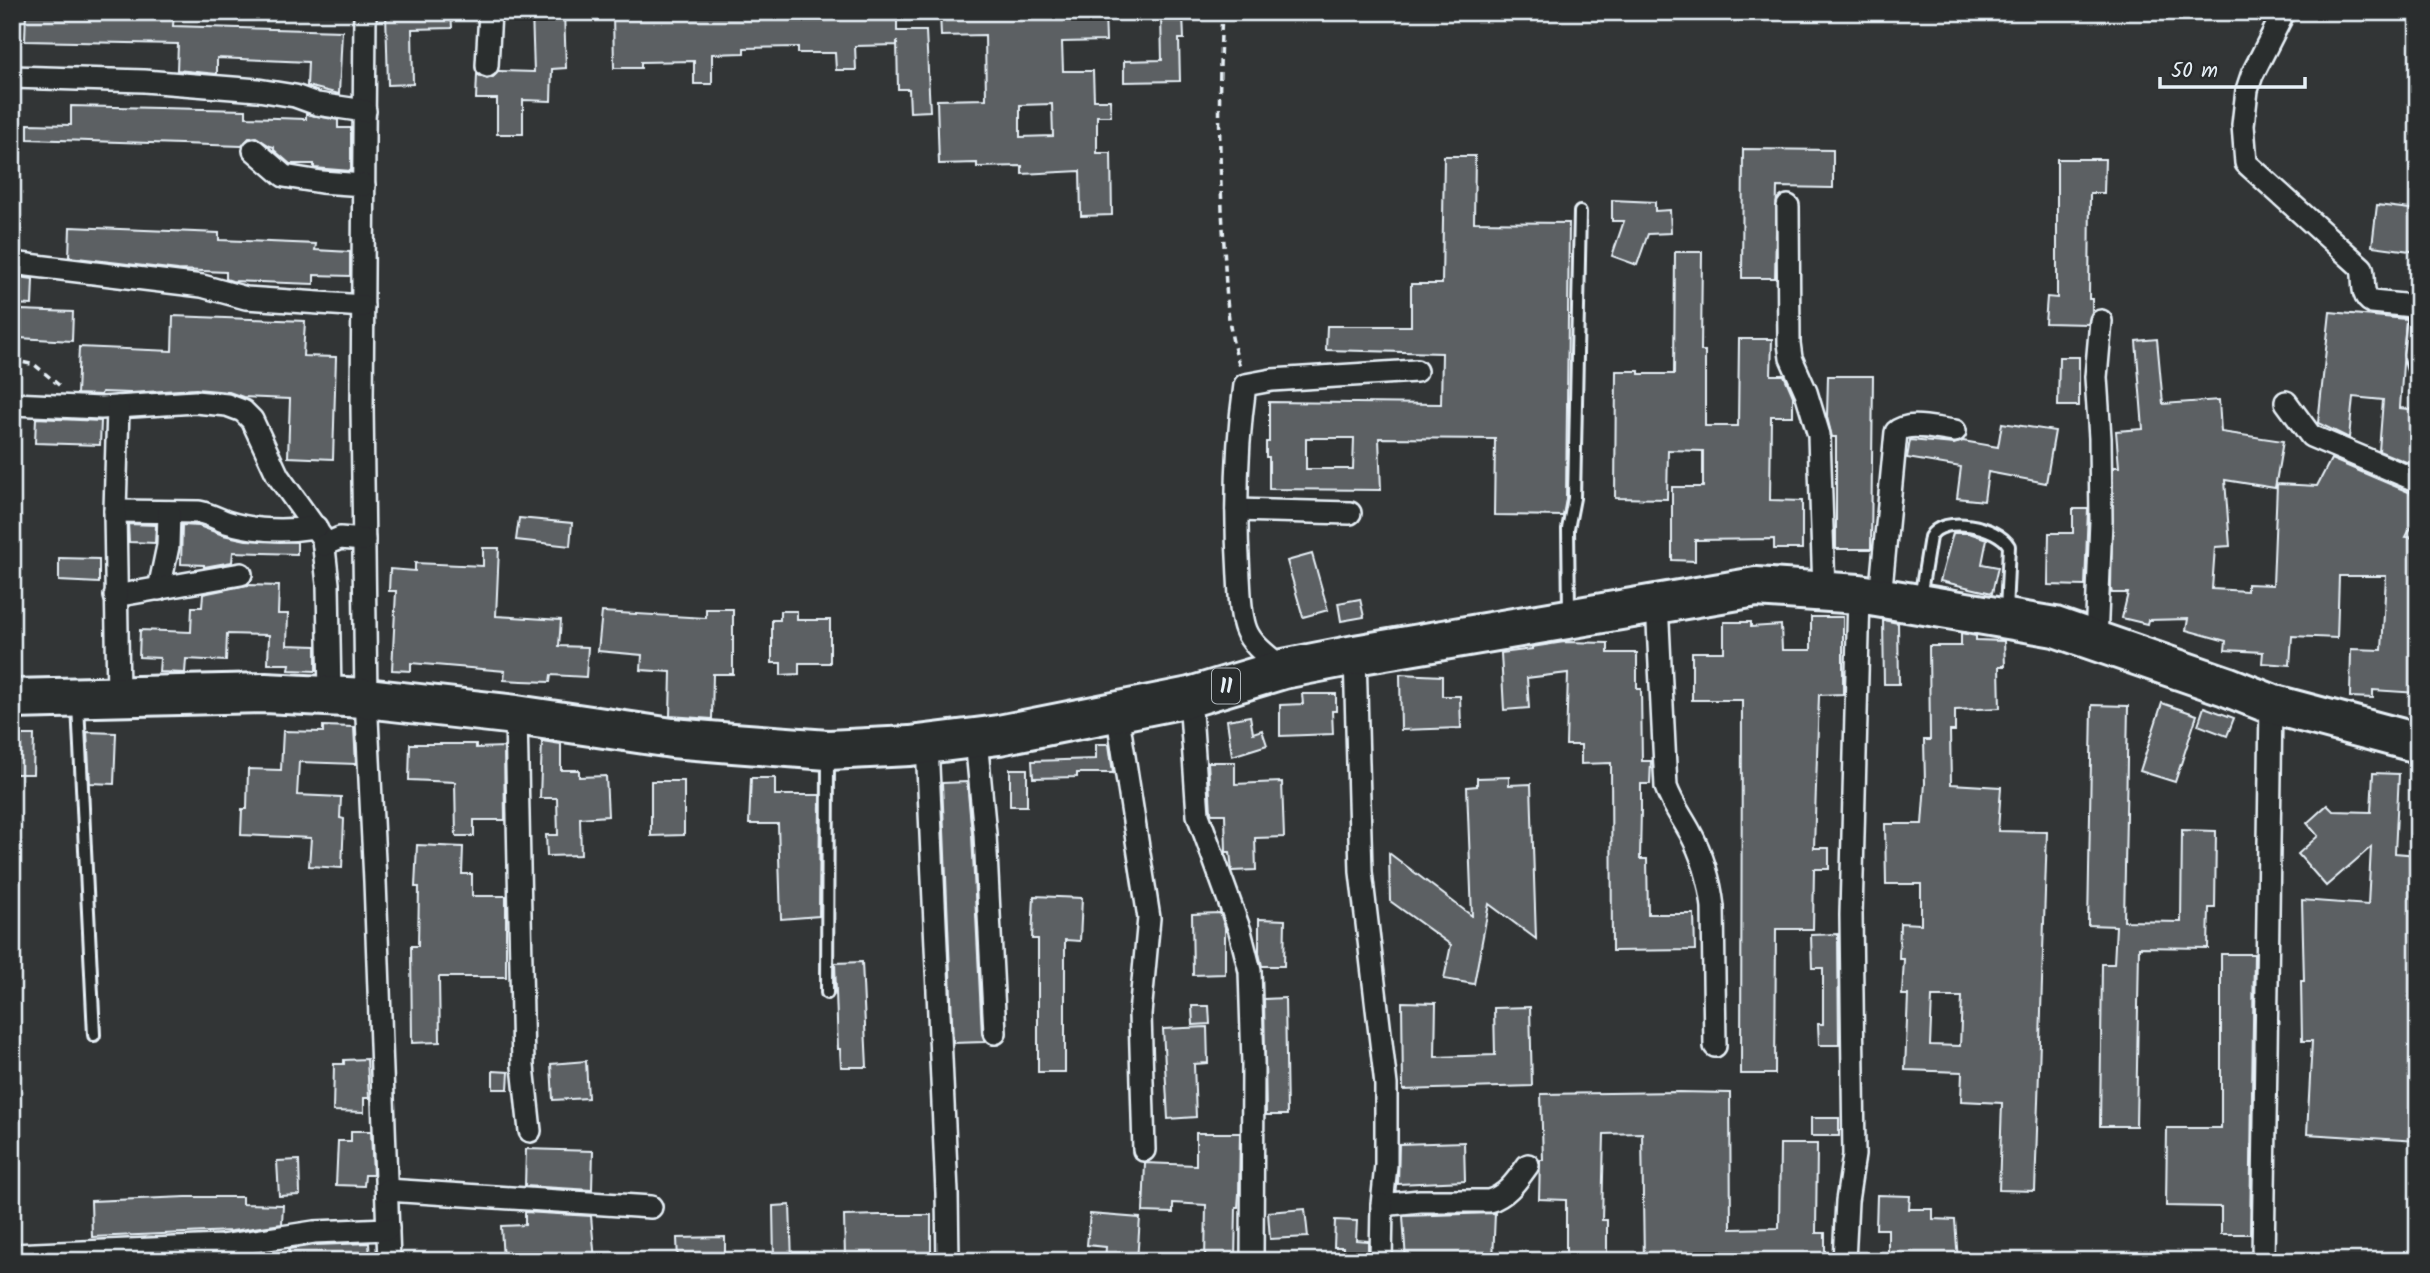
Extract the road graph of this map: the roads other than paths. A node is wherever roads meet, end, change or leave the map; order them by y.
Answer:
1 (365, 12) edge
2 (490, 12) edge
3 (2284, 12) edge
4 (487, 66) dead end
5 (12, 76) edge
6 (365, 111) junction
7 (254, 150) dead end
8 (364, 184) junction
9 (1788, 206) dead end
10 (1580, 212) dead end
11 (12, 263) edge
12 (363, 306) junction
13 (2418, 312) edge
14 (2101, 321) dead end
15 (2418, 323) edge
16 (2418, 366) edge
17 (1416, 371) dead end
18 (2286, 402) dead end
19 (12, 404) edge
20 (118, 408) junction
21 (1955, 431) dead end
22 (2418, 481) edge
23 (1237, 510) junction
24 (115, 511) junction
25 (169, 512) junction
26 (1350, 513) dead end
27 (320, 536) junction
28 (364, 540) junction
29 (241, 574) dead end
30 (159, 589) junction
31 (1854, 595) junction
32 (115, 596) junction
33 (1657, 603) junction
34 (1919, 604) junction
35 (1570, 618) junction
36 (2005, 619) junction
37 (2096, 641) junction
38 (1355, 655) junction
39 (1283, 669) junction
40 (118, 695) junction
41 (77, 696) junction
42 (348, 697) junction
43 (1189, 697) junction
44 (12, 699) edge
45 (2271, 704) junction
46 (1117, 711) junction
47 (516, 715) junction
48 (976, 739) junction
49 (2418, 743) edge
50 (927, 744) junction
51 (828, 750) junction
52 (827, 993) dead end
53 (995, 1033) dead end
54 (94, 1034) dead end
55 (1715, 1046) dead end
56 (530, 1131) dead end
57 (1144, 1150) dead end
58 (1528, 1165) dead end
59 (387, 1190) junction
60 (1382, 1205) junction
61 (651, 1207) dead end
62 (388, 1229) junction
63 (12, 1255) edge
64 (389, 1261) edge
65 (948, 1261) edge
66 (1252, 1261) edge
67 (1381, 1261) edge
68 (1844, 1261) edge
69 (2263, 1261) edge

1 - 6 street
2 - 4 street
3 - 13 street
5 - 6 street
6 - 8 street
7 - 8 street
8 - 12 street
9 - 31 street
10 - 35 lane
11 - 12 street
12 - 28 street
14 - 37 street
15 - 16 street
17 - 23 street
18 - 22 street
19 - 20 street
20 - 24 street
20 - 27 street
21 - 31 street
23 - 26 street
23 - 39 street
24 - 25 street
24 - 32 street
25 - 27 street
25 - 30 street
27 - 28 street
27 - 42 street
28 - 42 street
29 - 30 street
30 - 32 street
31 - 33 highway, 11
31 - 34 highway, 11
31 - 68 street
32 - 40 street
33 - 35 highway, 11
33 - 55 street
34 - 36 highway, 11
34 - 36 lane
35 - 38 highway, 11
36 - 37 highway, 11
37 - 45 highway, 11
38 - 39 highway, 11
38 - 60 street
39 - 43 highway, 11
40 - 41 highway, 11
40 - 42 highway, 11
41 - 44 highway, 11
41 - 54 lane
42 - 47 highway, 11
42 - 59 street
43 - 46 highway, 11
43 - 66 street
45 - 49 highway, 11
45 - 69 street
46 - 48 highway, 11
46 - 57 street
47 - 51 highway, 11
47 - 56 street
48 - 50 highway, 11
48 - 53 street
50 - 51 highway, 11
50 - 65 street
51 - 52 lane
58 - 60 street
59 - 61 street
59 - 62 street
60 - 67 street
62 - 63 street
62 - 64 street

